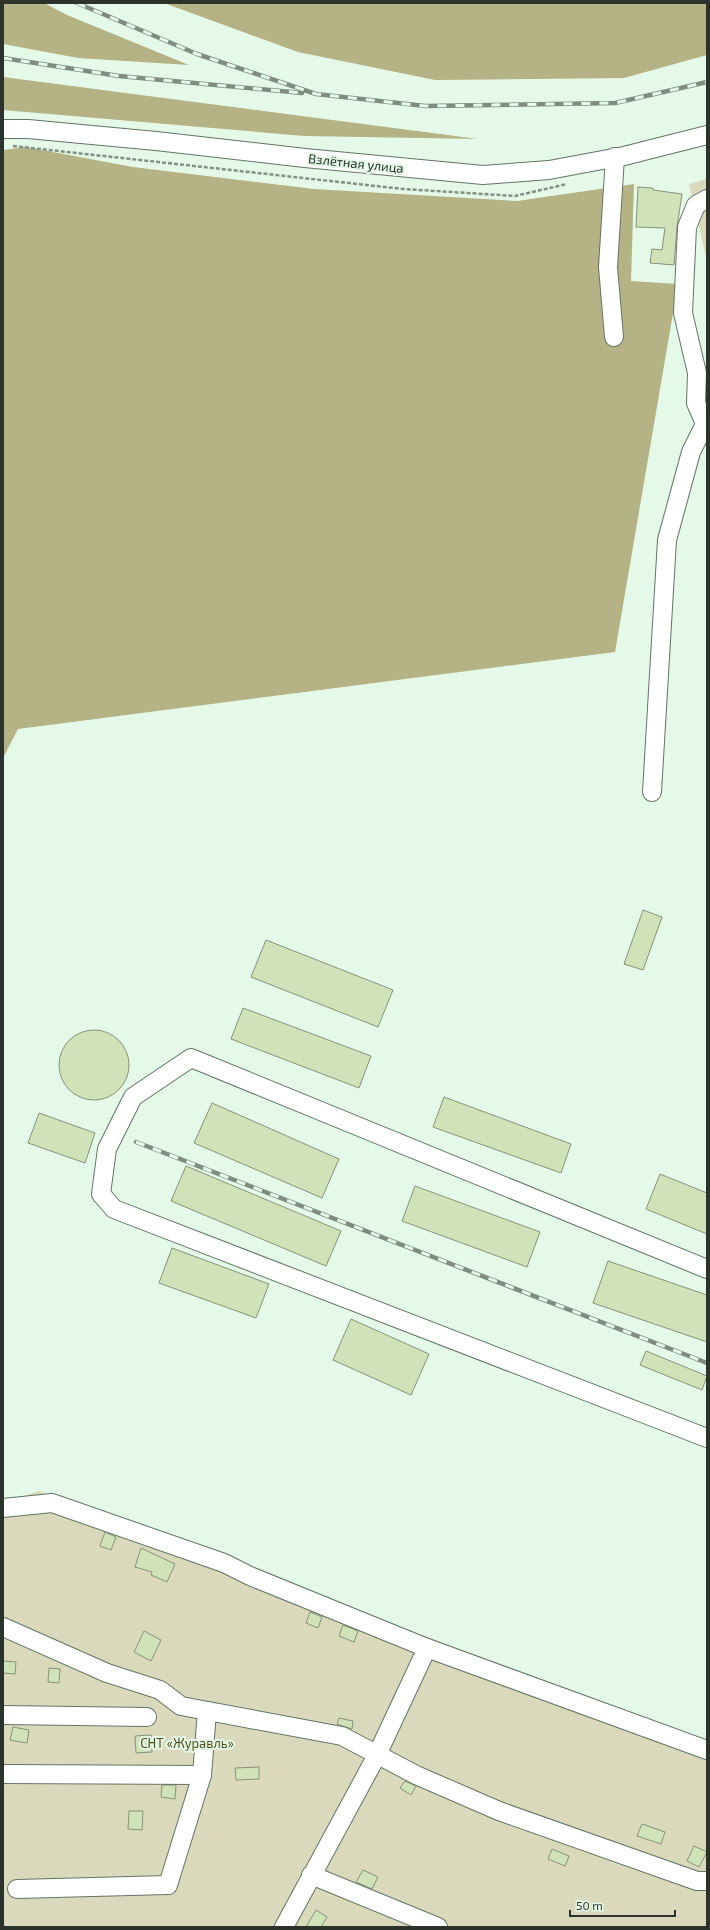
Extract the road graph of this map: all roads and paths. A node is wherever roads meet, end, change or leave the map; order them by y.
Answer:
1 (3, 129) edge
2 (707, 136) edge
3 (615, 157) junction
4 (707, 199) edge
5 (614, 337) dead end
6 (706, 424) edge
7 (652, 792) dead end
8 (707, 1269) edge
9 (707, 1438) edge
10 (3, 1508) edge
11 (3, 1627) edge
12 (427, 1648) junction
13 (207, 1711) junction
14 (3, 1715) edge
15 (147, 1717) dead end
16 (707, 1750) edge
17 (377, 1755) junction
18 (3, 1774) edge
19 (202, 1775) junction
20 (311, 1875) junction
21 (707, 1881) edge
22 (17, 1889) dead end
23 (284, 1927) edge
24 (438, 1927) edge

1 - 3 street, Взлётная улица
2 - 3 street, Взлётная улица
3 - 5 street
4 - 6 street
6 - 7 street
8 - 9 street
10 - 12 street
11 - 13 street
12 - 16 street
12 - 17 street
13 - 17 street
13 - 19 street
14 - 15 street
17 - 20 street
17 - 21 street
18 - 19 street
19 - 22 street
20 - 23 street
20 - 24 street

